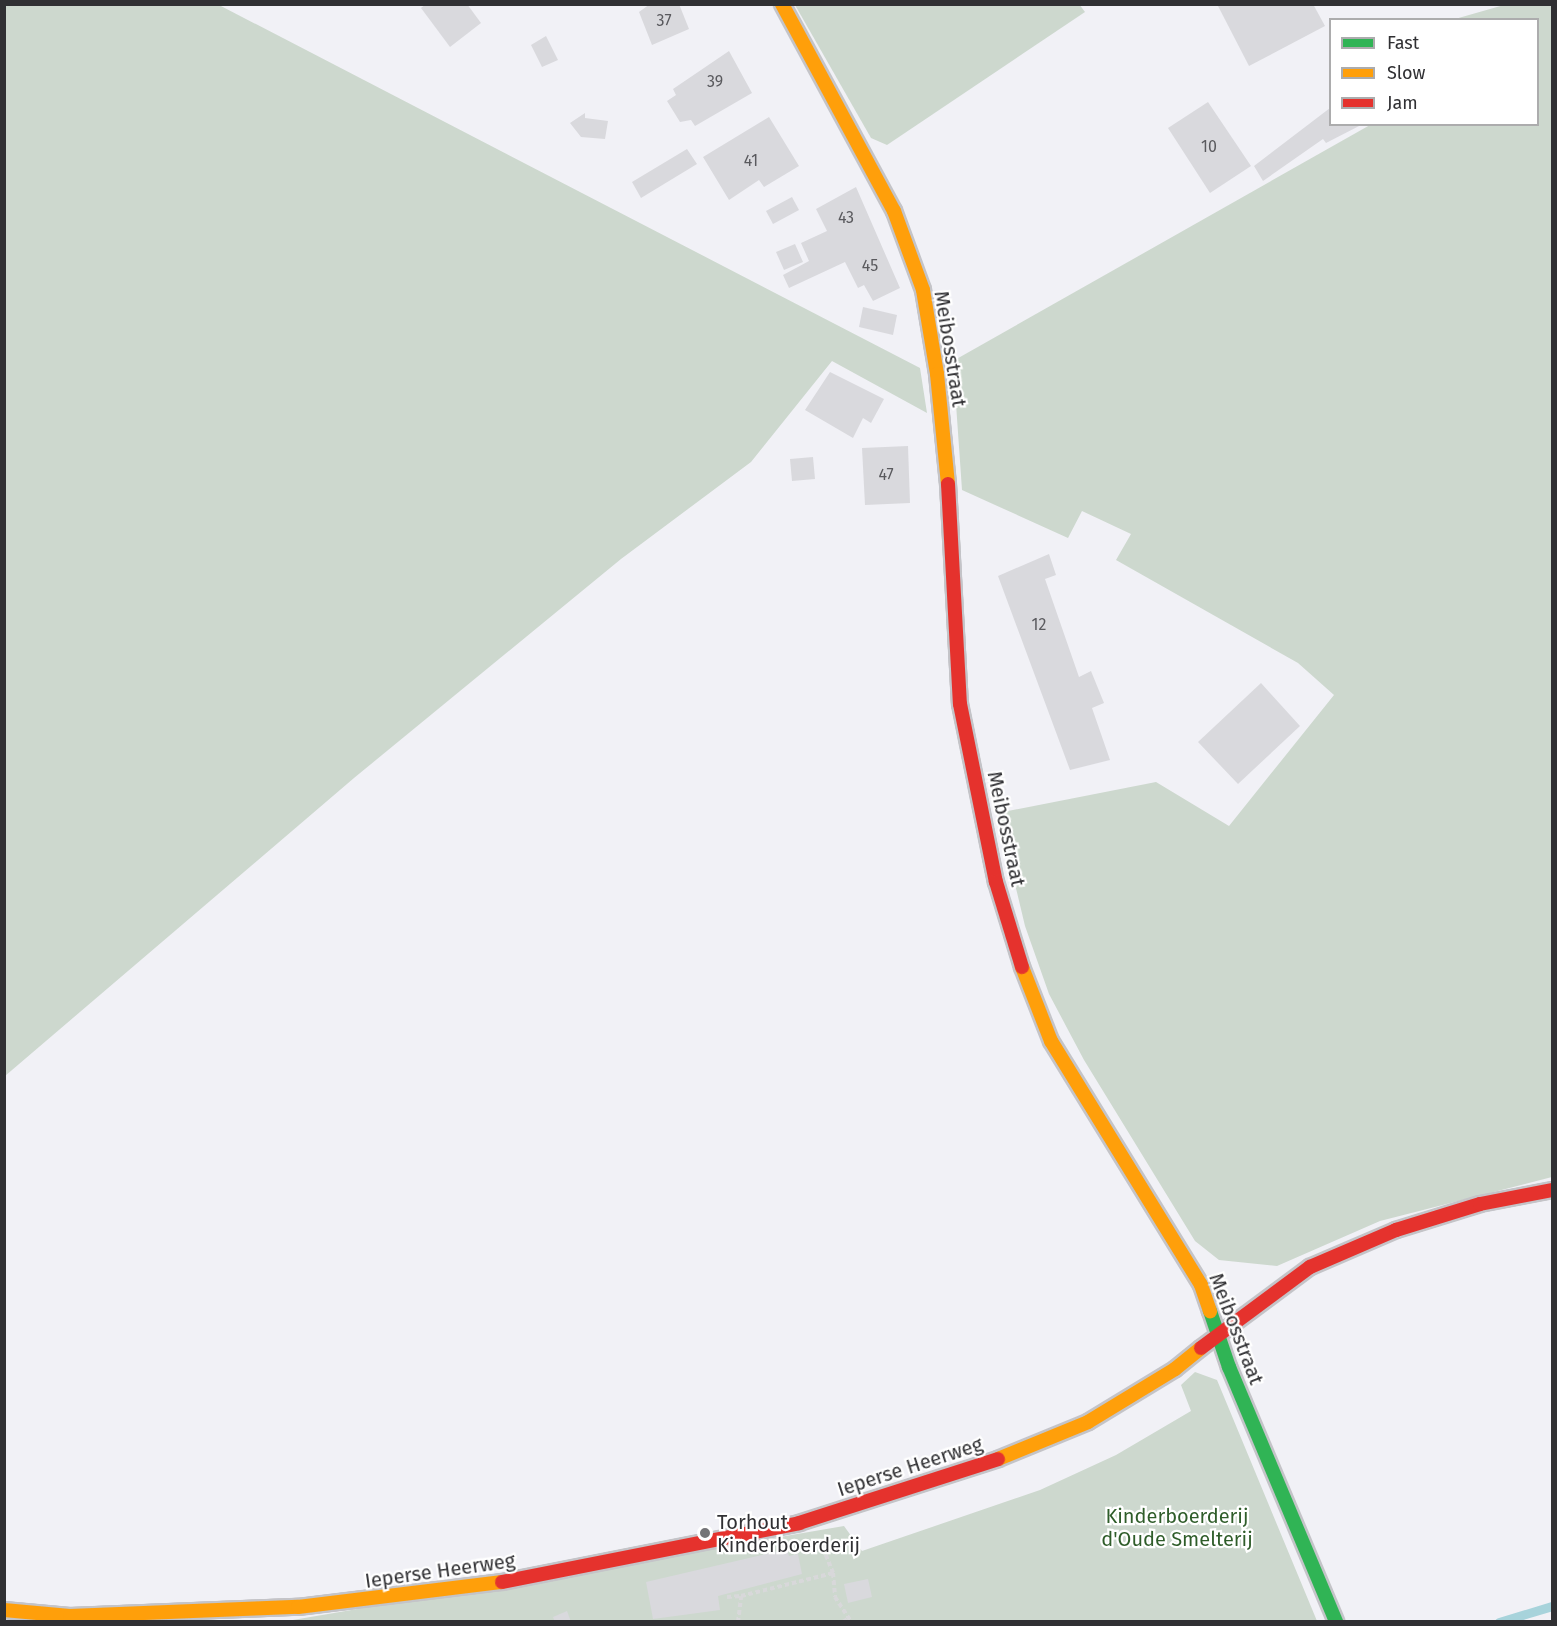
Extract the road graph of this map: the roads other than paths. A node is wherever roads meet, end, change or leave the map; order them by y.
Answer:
1 (782, 4) edge
2 (1552, 1190) edge
3 (1218, 1335) junction
4 (4, 1610) edge
5 (1336, 1622) edge

1 - 3 street, Meibosstraat
2 - 3 street, Ieperse Heerweg
3 - 4 street, Ieperse Heerweg
3 - 5 street, Meibosstraat

